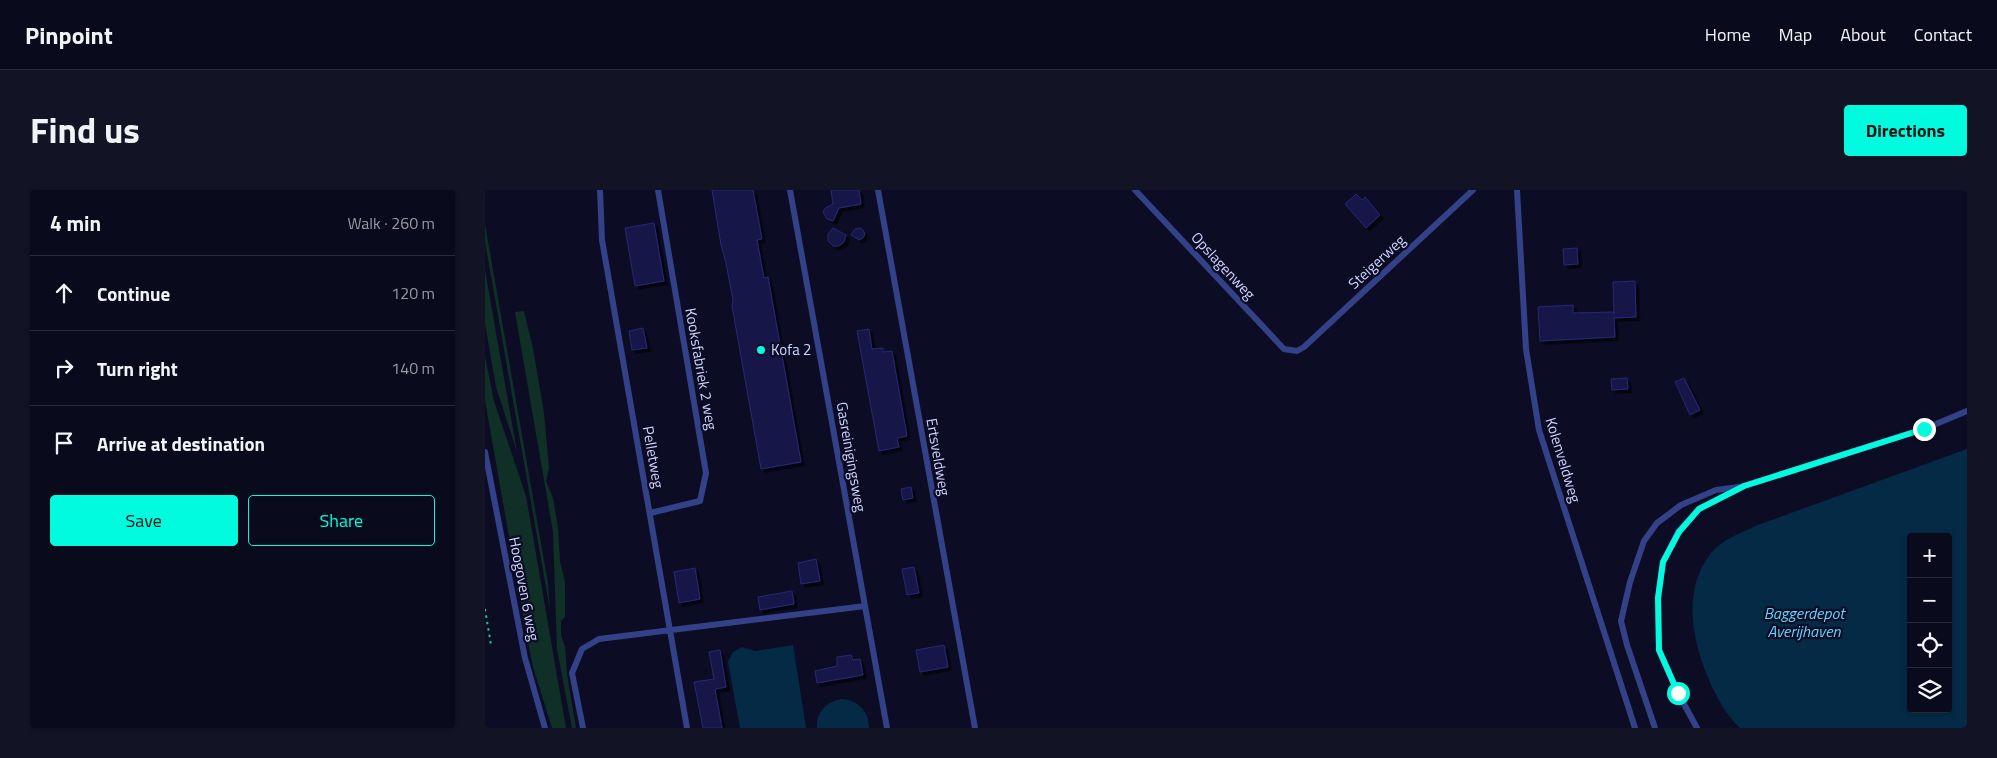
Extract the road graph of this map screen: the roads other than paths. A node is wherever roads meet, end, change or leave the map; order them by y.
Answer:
1 (600, 190) edge
2 (658, 190) edge
3 (790, 190) edge
4 (878, 190) edge
5 (1135, 190) edge
6 (1473, 190) edge
7 (1517, 190) edge
8 (1297, 351) joint
9 (1967, 411) edge
10 (485, 452) edge
11 (1744, 486) junction
12 (650, 513) junction
13 (865, 606) junction
14 (670, 631) junction
15 (545, 728) edge
16 (583, 728) edge
17 (687, 728) edge
18 (887, 728) edge
19 (975, 728) edge
20 (1635, 728) edge
21 (1655, 728) edge
22 (1697, 728) edge

1 - 12 lane, Pelletweg
2 - 12 lane, Kooksfabriek 2 weg
3 - 13 lane, Gasreinigingsweg
4 - 19 lane, Ertsveldweg
5 - 8 lane, Opslagenweg
6 - 8 lane, Steigerweg
7 - 20 lane, Kolenveldweg
9 - 11 lane
10 - 15 lane, Hoogoven 6 weg
11 - 21 lane
11 - 22 lane
12 - 14 lane, Pelletweg
13 - 14 lane
13 - 18 lane, Gasreinigingsweg
14 - 16 lane
14 - 17 lane, Pelletweg

